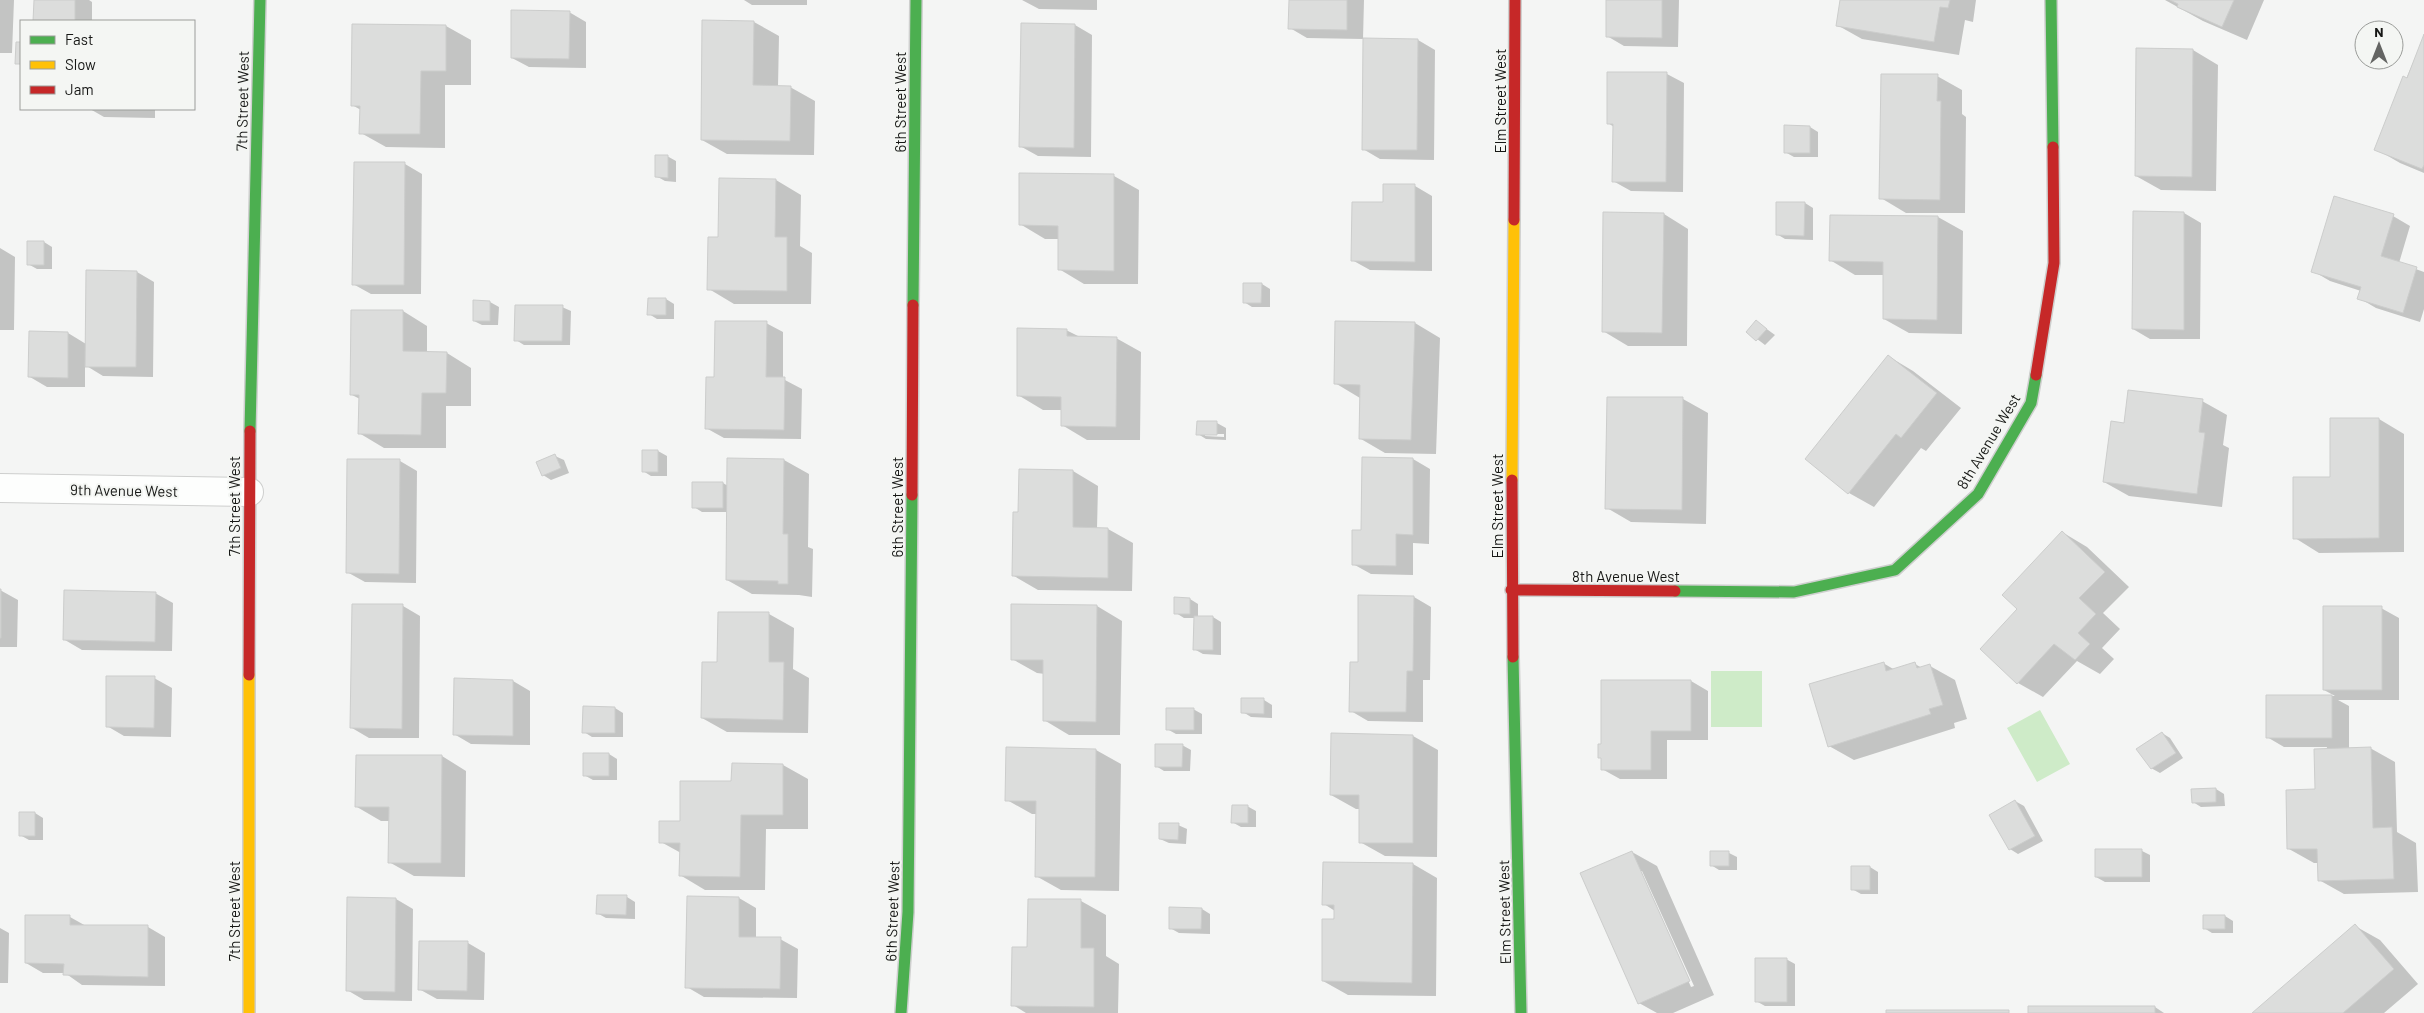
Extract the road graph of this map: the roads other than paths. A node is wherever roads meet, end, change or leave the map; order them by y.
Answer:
1 (260, 0) edge
2 (916, 0) edge
3 (1515, 0) edge
4 (2051, 0) edge
5 (0, 488) edge
6 (249, 492) junction
7 (1511, 590) junction
8 (250, 1013) edge
9 (901, 1013) edge
10 (1522, 1013) edge

1 - 6 street, 7th Street West
2 - 9 street, 6th Street West
3 - 7 street, Elm Street West
4 - 7 street, 8th Avenue West
5 - 6 street, 9th Avenue West
6 - 8 street, 7th Street West
7 - 10 street, Elm Street West

